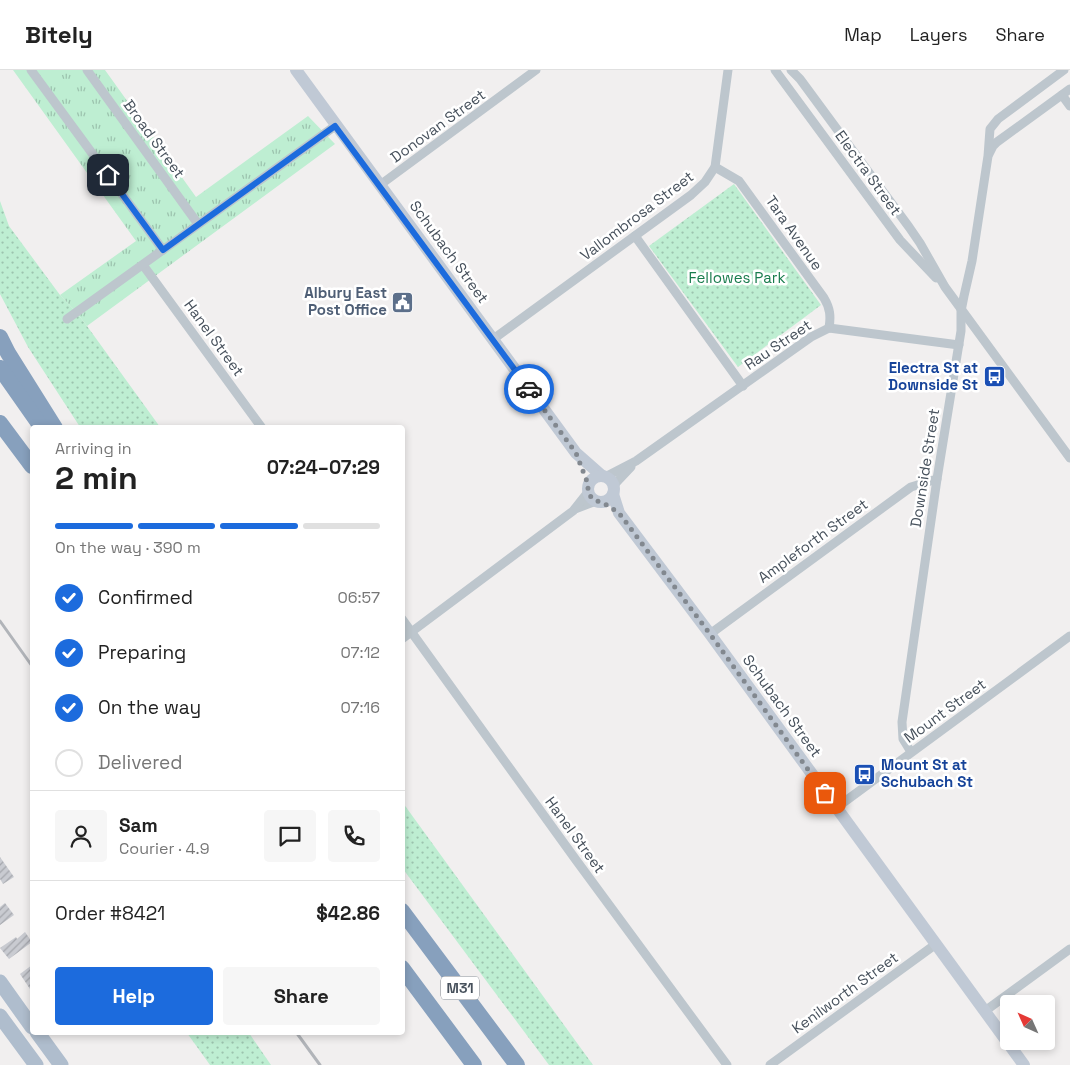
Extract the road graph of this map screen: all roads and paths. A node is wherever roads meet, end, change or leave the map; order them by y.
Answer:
1 (31, 70) edge
2 (87, 70) edge
3 (296, 70) edge
4 (536, 70) edge
5 (728, 70) edge
6 (774, 70) edge
7 (791, 70) edge
8 (1064, 70) edge
9 (1070, 89) edge
10 (1062, 95) junction
11 (1070, 106) edge
12 (335, 126) junction
13 (988, 156) junction
14 (715, 167) junction
15 (380, 185) junction
16 (198, 224) junction
17 (635, 236) junction
18 (163, 250) junction
19 (143, 265) junction
20 (945, 287) junction
21 (961, 311) junction
22 (67, 319) dead end
23 (829, 328) junction
24 (0, 337) edge
25 (492, 340) junction
26 (959, 346) junction
27 (0, 368) edge
28 (742, 386) junction
29 (0, 423) edge
30 (40, 425) edge
31 (53, 425) edge
32 (260, 425) edge
33 (0, 439) edge
34 (1070, 458) edge
35 (30, 463) edge
36 (30, 476) edge
37 (937, 479) junction
38 (601, 489) junction
39 (405, 623) edge
40 (412, 632) junction
41 (710, 634) junction
42 (1070, 636) edge
43 (405, 637) edge
44 (911, 752) junction
45 (836, 808) junction
46 (405, 915) edge
47 (936, 944) junction
48 (1070, 949) edge
49 (405, 972) edge
50 (0, 982) edge
51 (985, 1011) junction
52 (0, 1016) edge
53 (30, 1023) edge
54 (39, 1035) edge
55 (36, 1065) edge
56 (61, 1065) edge
57 (474, 1065) edge
58 (517, 1065) edge
59 (727, 1065) edge
60 (770, 1065) edge
61 (1024, 1065) edge

1 - 18 street
2 - 16 street, Broad Street
3 - 12 street, Schubach Street
4 - 15 street, Donovan Street
5 - 14 street
6 - 20 street, Electra Street
7 - 20 street, Electra Street
8 - 13 street, Downside Street
9 - 10 street
10 - 11 street
10 - 13 street
12 - 15 street, Schubach Street
12 - 16 street
13 - 21 street, Downside Street
14 - 17 street, Vallombrosa Street
14 - 23 street, Tara Avenue
15 - 25 street, Schubach Street
16 - 18 street
17 - 25 street, Vallombrosa Street
17 - 28 street
18 - 19 street
19 - 22 street
19 - 32 street, Hanel Street
20 - 21 street, Electra Street
21 - 26 street, Downside Street
21 - 34 street, Electra Street
23 - 26 street, Rau Street
23 - 28 street, Rau Street
24 - 31 highway
25 - 38 street, Schubach Street
26 - 37 street, Downside Street
27 - 30 highway
28 - 38 street, Rau Street
29 - 35 highway
33 - 36 highway
37 - 41 street, Ampleforth Street
37 - 44 street, Downside Street
38 - 40 street, Rau Street
38 - 41 street, Schubach Street
39 - 40 street, Hanel Street
40 - 43 street, Rau Street
40 - 59 street, Hanel Street
41 - 45 street, Schubach Street
42 - 44 street, Mount Street
44 - 45 street, Mount Street
45 - 47 street, Schubach Street
46 - 58 highway, M31
47 - 51 street, Schubach Street
47 - 60 street, Kenilworth Street
48 - 51 street
49 - 57 highway, M31
50 - 53 main road
51 - 61 street, Schubach Street
52 - 55 main road
54 - 56 main road

